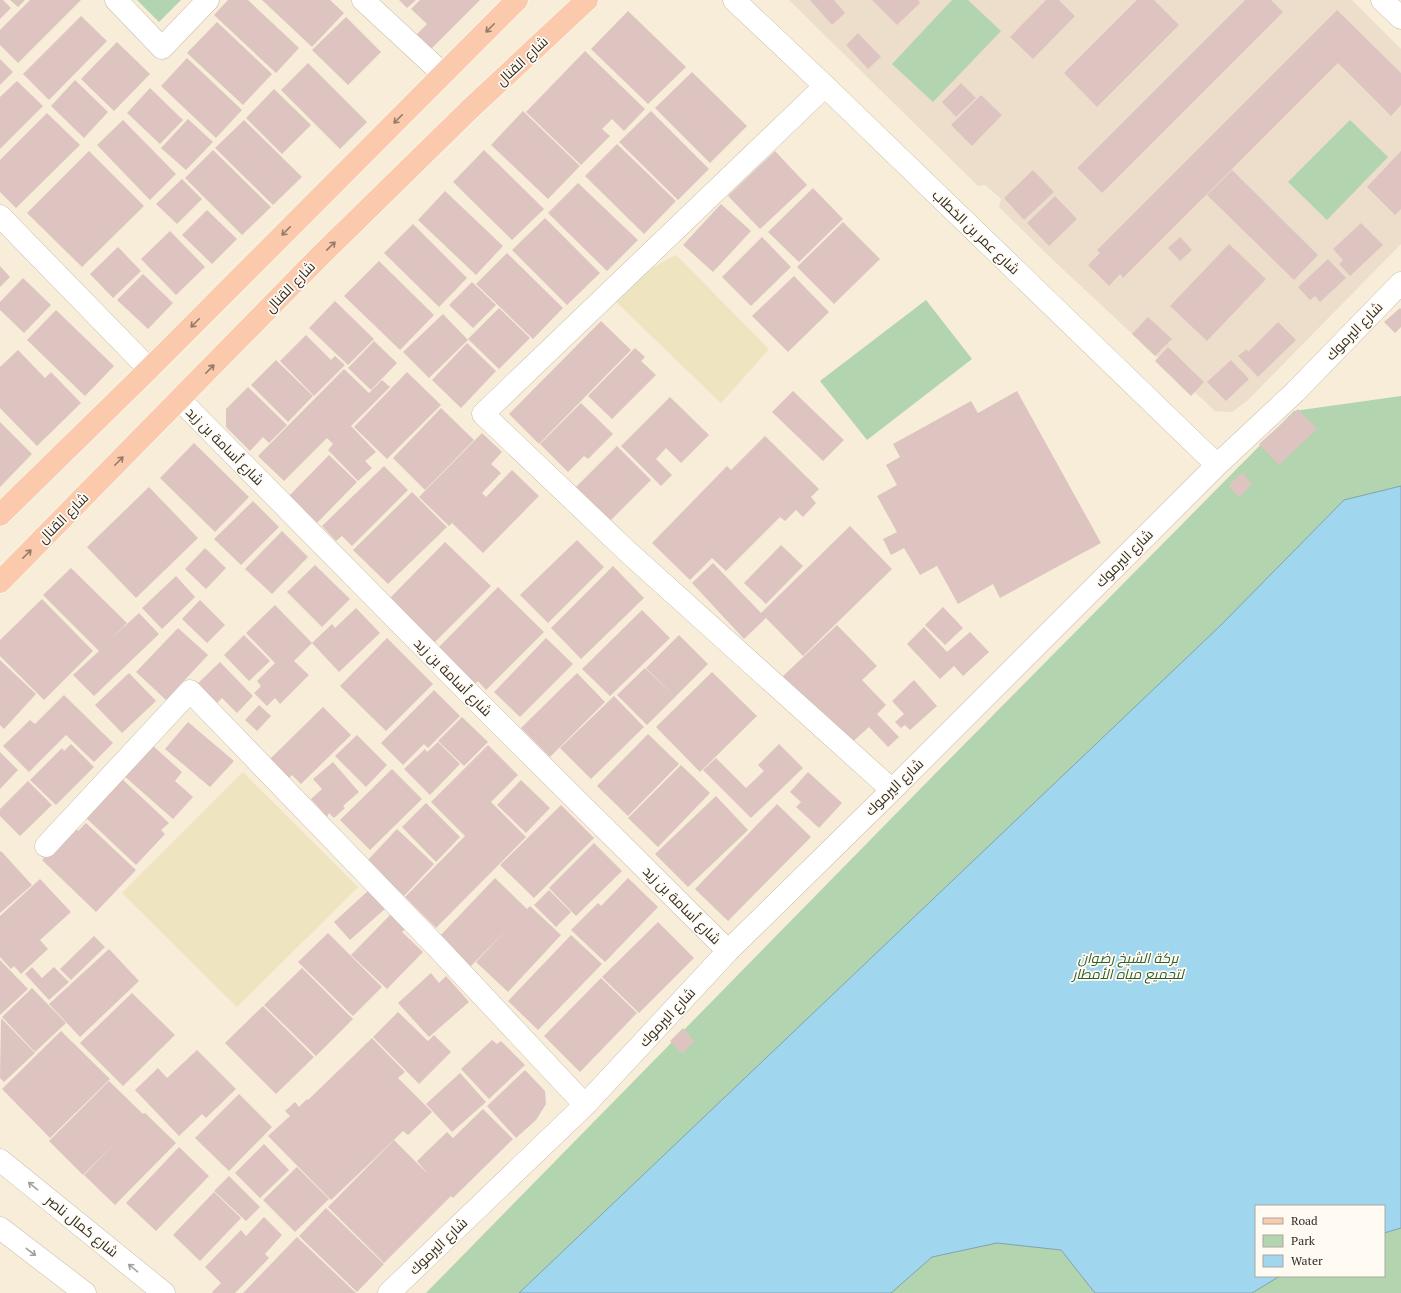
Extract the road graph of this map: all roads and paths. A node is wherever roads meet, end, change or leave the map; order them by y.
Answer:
1 (116, 0) edge
2 (208, 0) edge
3 (363, 0) edge
4 (518, 0) edge
5 (586, 0) edge
6 (734, 0) edge
7 (1382, 0) edge
8 (1401, 18) edge
9 (443, 74) junction
10 (825, 86) junction
11 (0, 216) edge
12 (1401, 283) edge
13 (149, 369) junction
14 (180, 400) junction
15 (1217, 465) junction
16 (0, 515) edge
17 (0, 582) edge
18 (892, 790) junction
19 (46, 846) dead end
20 (728, 951) junction
21 (585, 1105) junction
22 (0, 1160) edge
23 (0, 1228) edge
24 (85, 1293) edge
25 (164, 1293) edge
26 (389, 1293) edge

1 - 2 street
3 - 9 street
4 -> 9 main road
14 -> 5 main road, شارع القنال
6 - 10 street, شارع عمر بن الخطاب
7 - 8 street
9 -> 13 main road
10 - 15 street, شارع عمر بن الخطاب
10 - 18 street
11 - 13 street
12 - 15 street, شارع اليرموك
13 - 16 main road
17 -> 14 main road, شارع القنال
14 - 20 street, شارع أسامة بن زيد
15 - 18 street, شارع اليرموك
18 - 20 street, شارع اليرموك
19 - 21 street
20 - 21 street, شارع اليرموك
21 - 26 street, شارع اليرموك
25 -> 22 street, شارع كمال ناصر
23 -> 24 street

